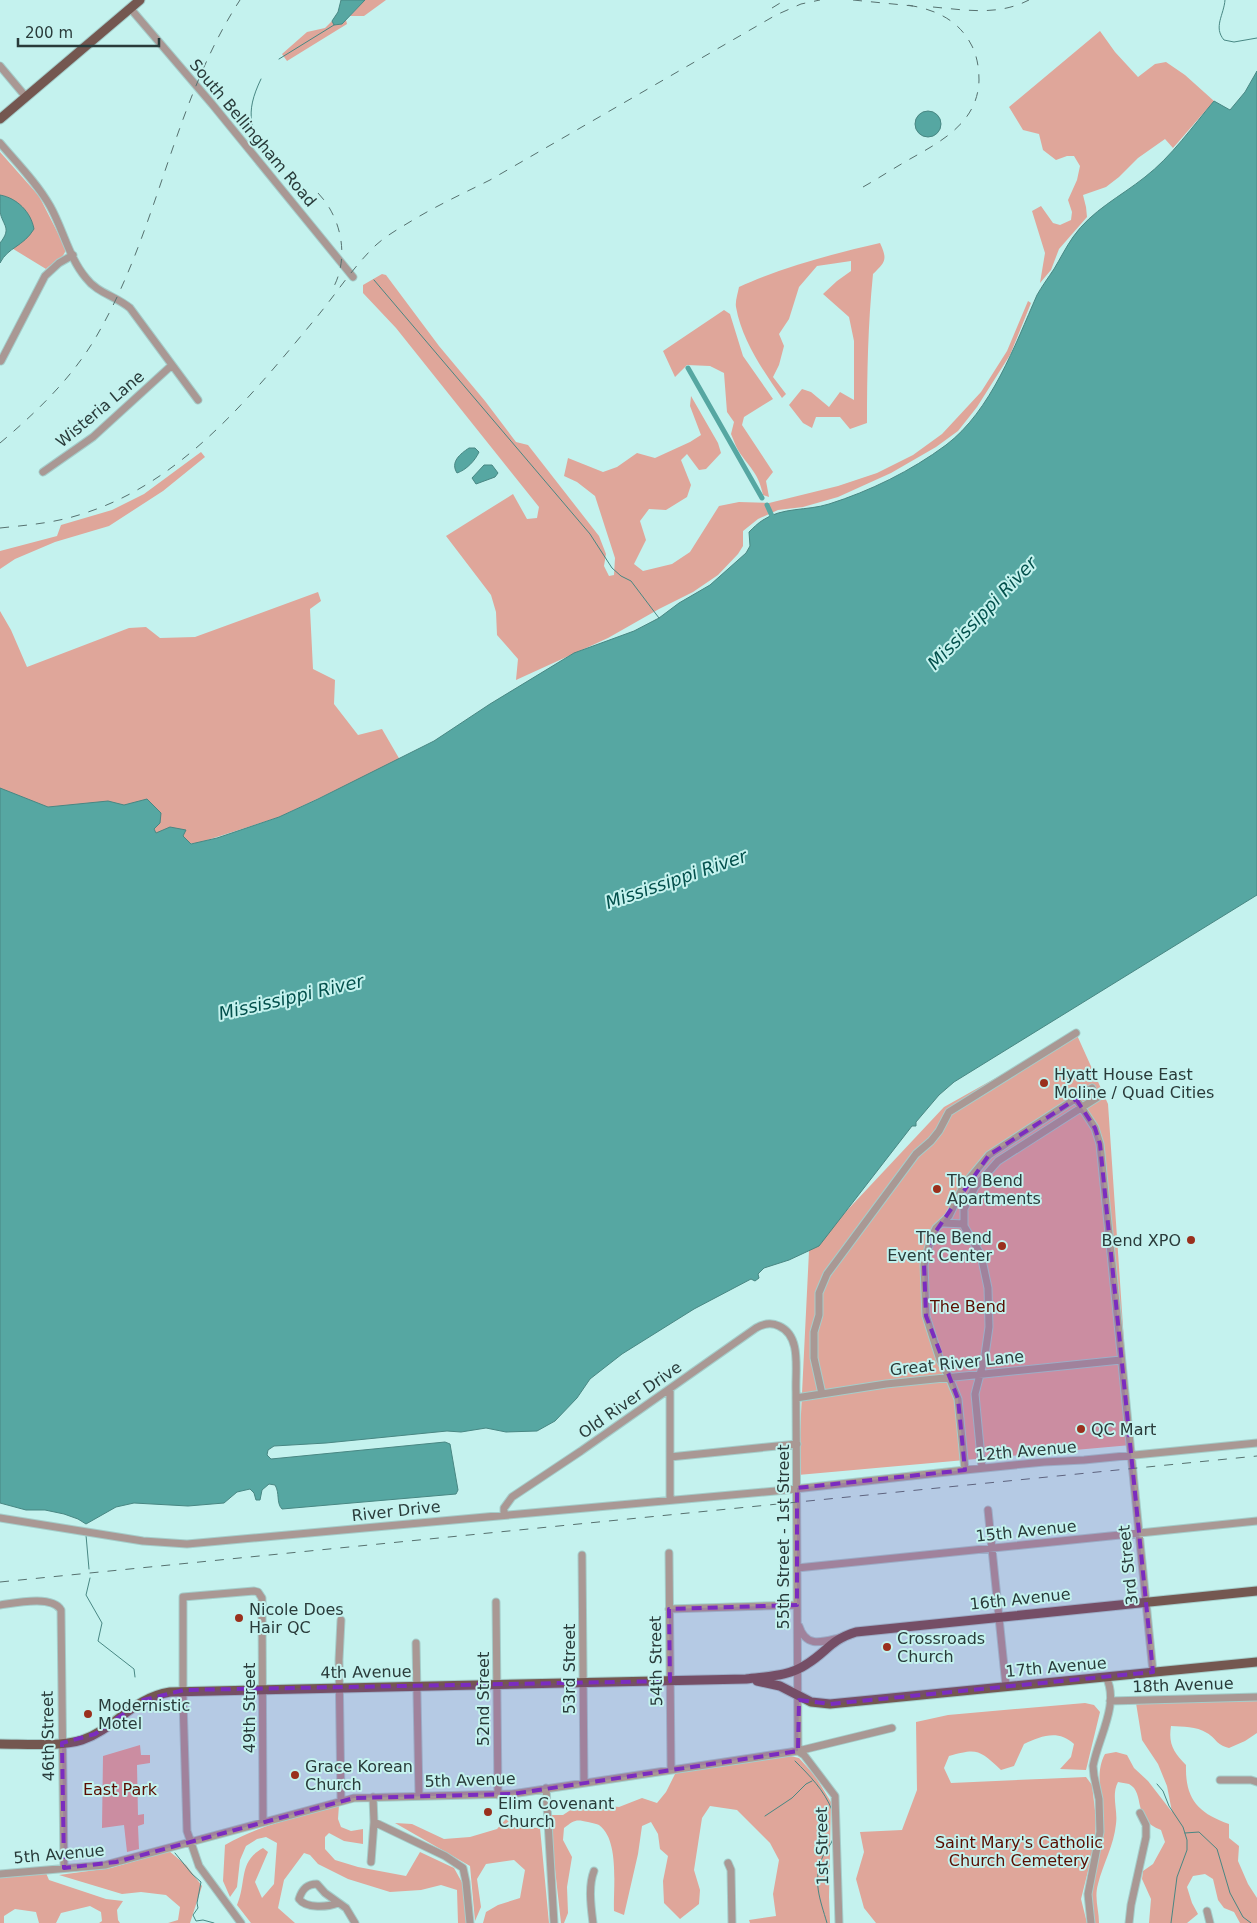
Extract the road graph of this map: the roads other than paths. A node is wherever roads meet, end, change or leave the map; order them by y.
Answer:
1 (140, 0) edge
2 (130, 8) junction
3 (0, 66) edge
4 (26, 97) junction
5 (0, 119) edge
6 (0, 143) edge
7 (73, 255) junction
8 (354, 277) dead end
9 (1, 361) edge
10 (172, 365) junction
11 (198, 400) dead end
12 (43, 472) dead end
13 (1076, 1033) dead end
14 (1092, 1088) dead end
15 (1098, 1097) dead end
16 (1076, 1099) junction
17 (1081, 1108) junction
18 (943, 1222) junction
19 (964, 1224) junction
20 (782, 1328) joint
21 (1121, 1360) junction
22 (980, 1374) junction
23 (950, 1377) junction
24 (670, 1389) junction
25 (822, 1394) junction
26 (796, 1398) junction
27 (1257, 1442) edge
28 (797, 1444) junction
29 (1132, 1456) junction
30 (670, 1457) junction
31 (982, 1468) junction
32 (965, 1470) junction
33 (797, 1488) junction
34 (670, 1500) junction
35 (988, 1510) dead end
36 (504, 1515) junction
37 (0, 1518) edge
38 (1257, 1521) edge
39 (1139, 1533) junction
40 (992, 1548) junction
41 (669, 1553) dead end
42 (582, 1555) dead end
43 (797, 1568) junction
44 (1257, 1591) edge
45 (496, 1602) dead end
46 (1146, 1602) junction
47 (0, 1605) edge
48 (797, 1605) junction
49 (669, 1609) junction
50 (999, 1616) junction
51 (341, 1620) dead end
52 (797, 1621) junction
53 (840, 1637) junction
54 (416, 1643) dead end
55 (1257, 1662) edge
56 (798, 1669) junction
57 (1153, 1672) junction
58 (1106, 1677) junction
59 (746, 1679) junction
60 (670, 1681) junction
61 (583, 1683) junction
62 (497, 1685) junction
63 (417, 1686) junction
64 (1006, 1686) junction
65 (340, 1688) junction
66 (262, 1689) junction
67 (184, 1690) junction
68 (799, 1696) junction
69 (1257, 1697) edge
70 (1110, 1701) junction
71 (892, 1728) dead end
72 (62, 1743) junction
73 (0, 1744) edge
74 (798, 1751) junction
75 (671, 1769) junction
76 (1220, 1780) dead end
77 (584, 1782) junction
78 (1257, 1782) edge
79 (546, 1788) junction
80 (498, 1795) junction
81 (419, 1796) junction
82 (373, 1797) junction
83 (341, 1801) junction
84 (1140, 1813) dead end
85 (263, 1822) junction
86 (374, 1822) junction
87 (190, 1842) junction
88 (371, 1862) dead end
89 (728, 1863) dead end
90 (64, 1868) junction
91 (594, 1871) dead end
92 (0, 1874) edge
93 (338, 1903) junction
94 (1207, 1911) dead end
95 (240, 1923) edge
96 (355, 1923) edge
97 (470, 1923) edge
98 (554, 1923) edge
99 (593, 1923) edge
100 (732, 1923) edge
101 (839, 1923) edge
102 (1091, 1923) edge
103 (1129, 1923) edge
104 (1210, 1923) edge

1 - 2 main road
2 - 4 main road
2 - 8 street, South Bellingham Road
3 - 4 street
4 - 5 main road
6 - 7 street
7 - 9 street
7 - 10 street
10 - 11 street
10 - 12 street, Wisteria Lane
13 - 25 street
14 - 16 street
15 - 17 street
16 - 17 street
16 - 18 street
17 - 19 street
17 - 21 street, 3rd Street
18 - 19 street
18 - 23 street
19 - 22 street
20 - 24 street, Old River Drive
20 - 26 street, 55th Street - 1st Street
21 - 22 street, Great River Lane
21 - 29 street, 3rd Street
22 - 23 street, Great River Lane
22 - 31 street
23 - 25 street, Great River Lane
23 - 32 street
24 - 30 street
24 - 36 street, Old River Drive
25 - 26 street, Great River Lane
26 - 28 street, 55th Street - 1st Street
27 - 29 street, 12th Avenue
28 - 30 street
28 - 33 street, 55th Street - 1st Street
29 - 31 street, 12th Avenue
29 - 39 street, 3rd Street
30 - 34 street
31 - 32 street, 12th Avenue
32 - 33 street, 12th Avenue
33 - 34 street, River Drive
33 - 43 street, 55th Street - 1st Street
34 - 36 street, River Drive
35 - 40 street
36 - 37 street, River Drive
38 - 39 street, 15th Avenue
39 - 40 street, 15th Avenue
39 - 46 street, 3rd Street
40 - 43 street, 15th Avenue
40 - 50 street
41 - 49 street, 54th Street
42 - 61 street, 53rd Street
43 - 48 street, 55th Street - 1st Street
44 - 46 main road, 16th Avenue
45 - 62 street, 52nd Street
46 - 50 main road, 16th Avenue
46 - 57 street, 3rd Street
47 - 72 street, 46th Street
48 - 49 street
48 - 52 street, 55th Street - 1st Street
49 - 60 street, 54th Street
50 - 53 main road, 16th Avenue
50 - 64 street
51 - 65 street
52 - 53 street
52 - 56 street, 55th Street - 1st Street
53 - 56 main road, 16th Avenue
54 - 63 street
55 - 57 main road, 17th Avenue
56 - 59 main road, 4th Avenue
56 - 68 street, 55th Street - 1st Street
57 - 58 main road, 17th Avenue
58 - 64 main road, 17th Avenue
58 - 70 street
59 - 60 main road, 4th Avenue
59 - 68 main road, 4th Avenue
60 - 61 main road, 4th Avenue
60 - 75 street, 54th Street
61 - 62 main road, 4th Avenue
61 - 77 street, 53rd Street
62 - 63 main road, 4th Avenue
62 - 80 street, 52nd Street
63 - 65 main road, 4th Avenue
63 - 81 street
64 - 68 main road, 17th Avenue
65 - 66 main road, 4th Avenue
65 - 83 street
66 - 67 main road, 4th Avenue
66 - 67 street, 49th Street
66 - 85 street, 49th Street
67 - 72 main road, 4th Avenue
67 - 87 street
68 - 74 street, 55th Street - 1st Street
69 - 70 street, 18th Avenue
70 - 102 street
71 - 74 street
72 - 73 main road, 4th Avenue
72 - 90 street, 46th Street
74 - 75 street, 5th Avenue
74 - 101 street, 1st Street
75 - 77 street, 5th Avenue
76 - 78 street
77 - 79 street, 5th Avenue
79 - 80 street, 5th Avenue
79 - 98 street
80 - 81 street, 5th Avenue
81 - 82 street, 5th Avenue
82 - 83 street, 5th Avenue
82 - 86 street
83 - 85 street, 5th Avenue
84 - 103 street
85 - 87 street, 5th Avenue
86 - 88 street
86 - 97 street
87 - 90 street, 5th Avenue
87 - 95 street
89 - 100 street
90 - 92 street, 5th Avenue
91 - 99 street
93 - 93 street
93 - 96 street
94 - 104 street

